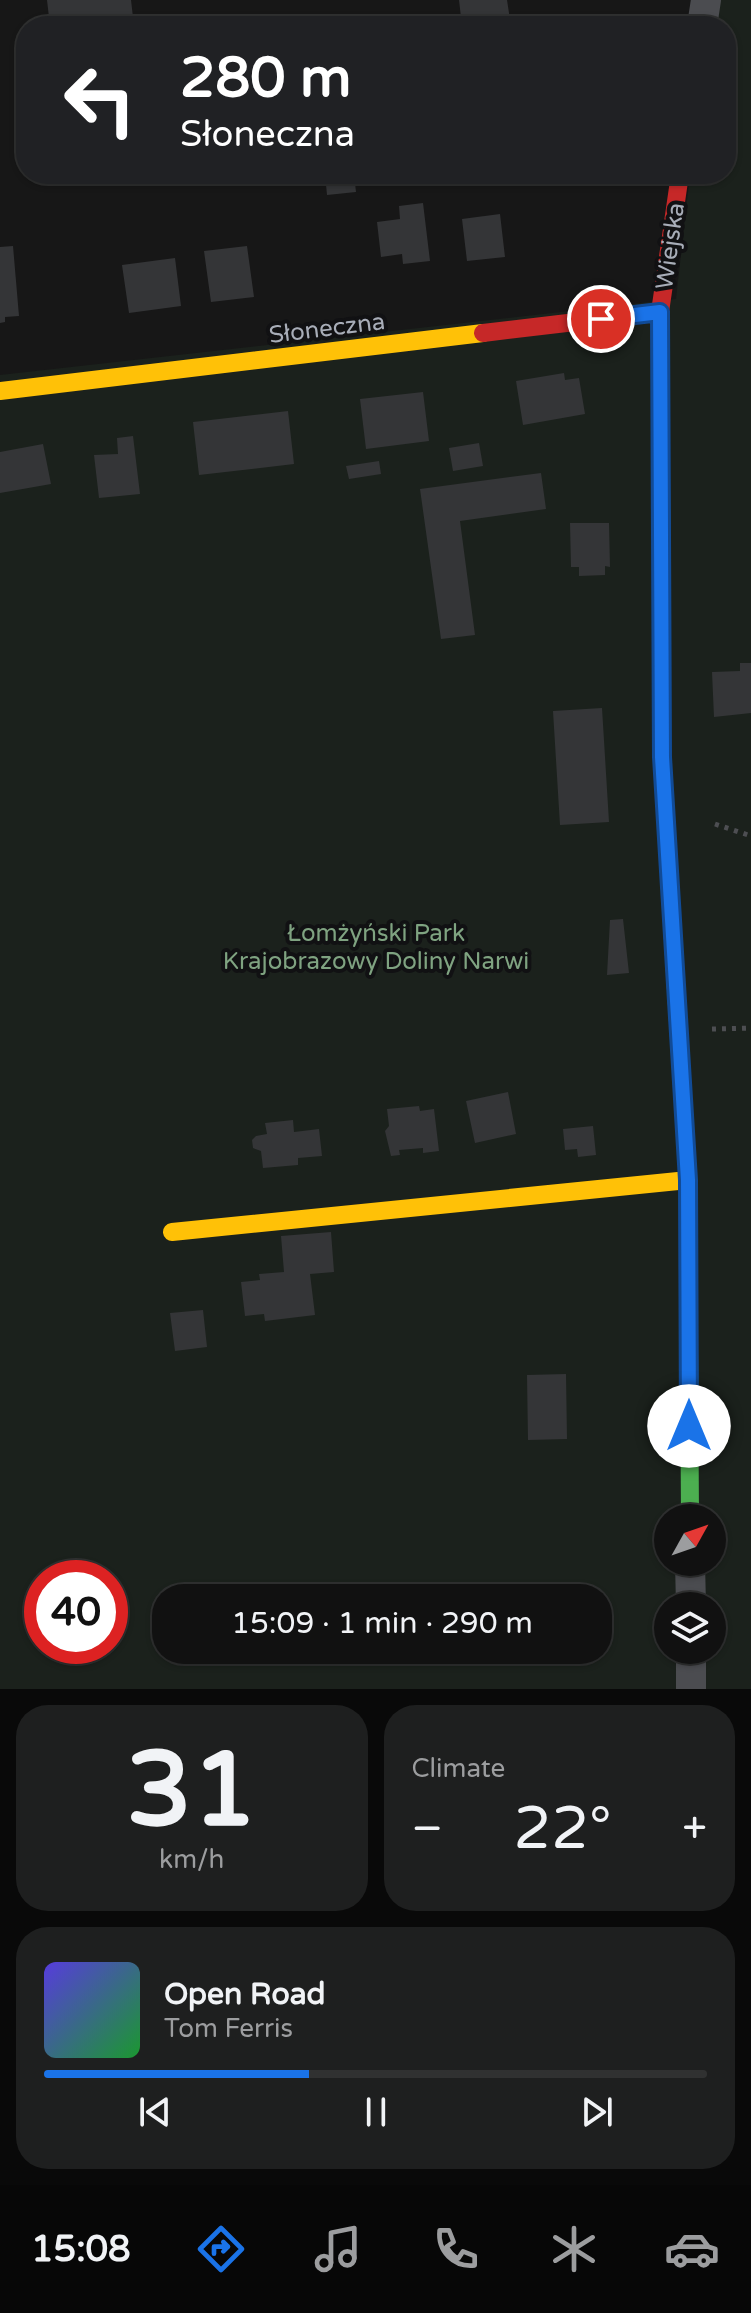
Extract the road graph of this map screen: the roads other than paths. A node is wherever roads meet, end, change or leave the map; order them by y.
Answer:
1 (679, 184) edge
2 (660, 312) junction
3 (0, 391) edge
4 (688, 1180) junction
5 (172, 1232) dead end
6 (690, 1504) edge
7 (691, 1664) edge
8 (691, 1689) edge

1 - 2 street, Wiejska
2 - 3 street, Słoneczna
2 - 4 street, Wiejska
4 - 5 street
4 - 6 street, Wiejska
7 - 8 street

